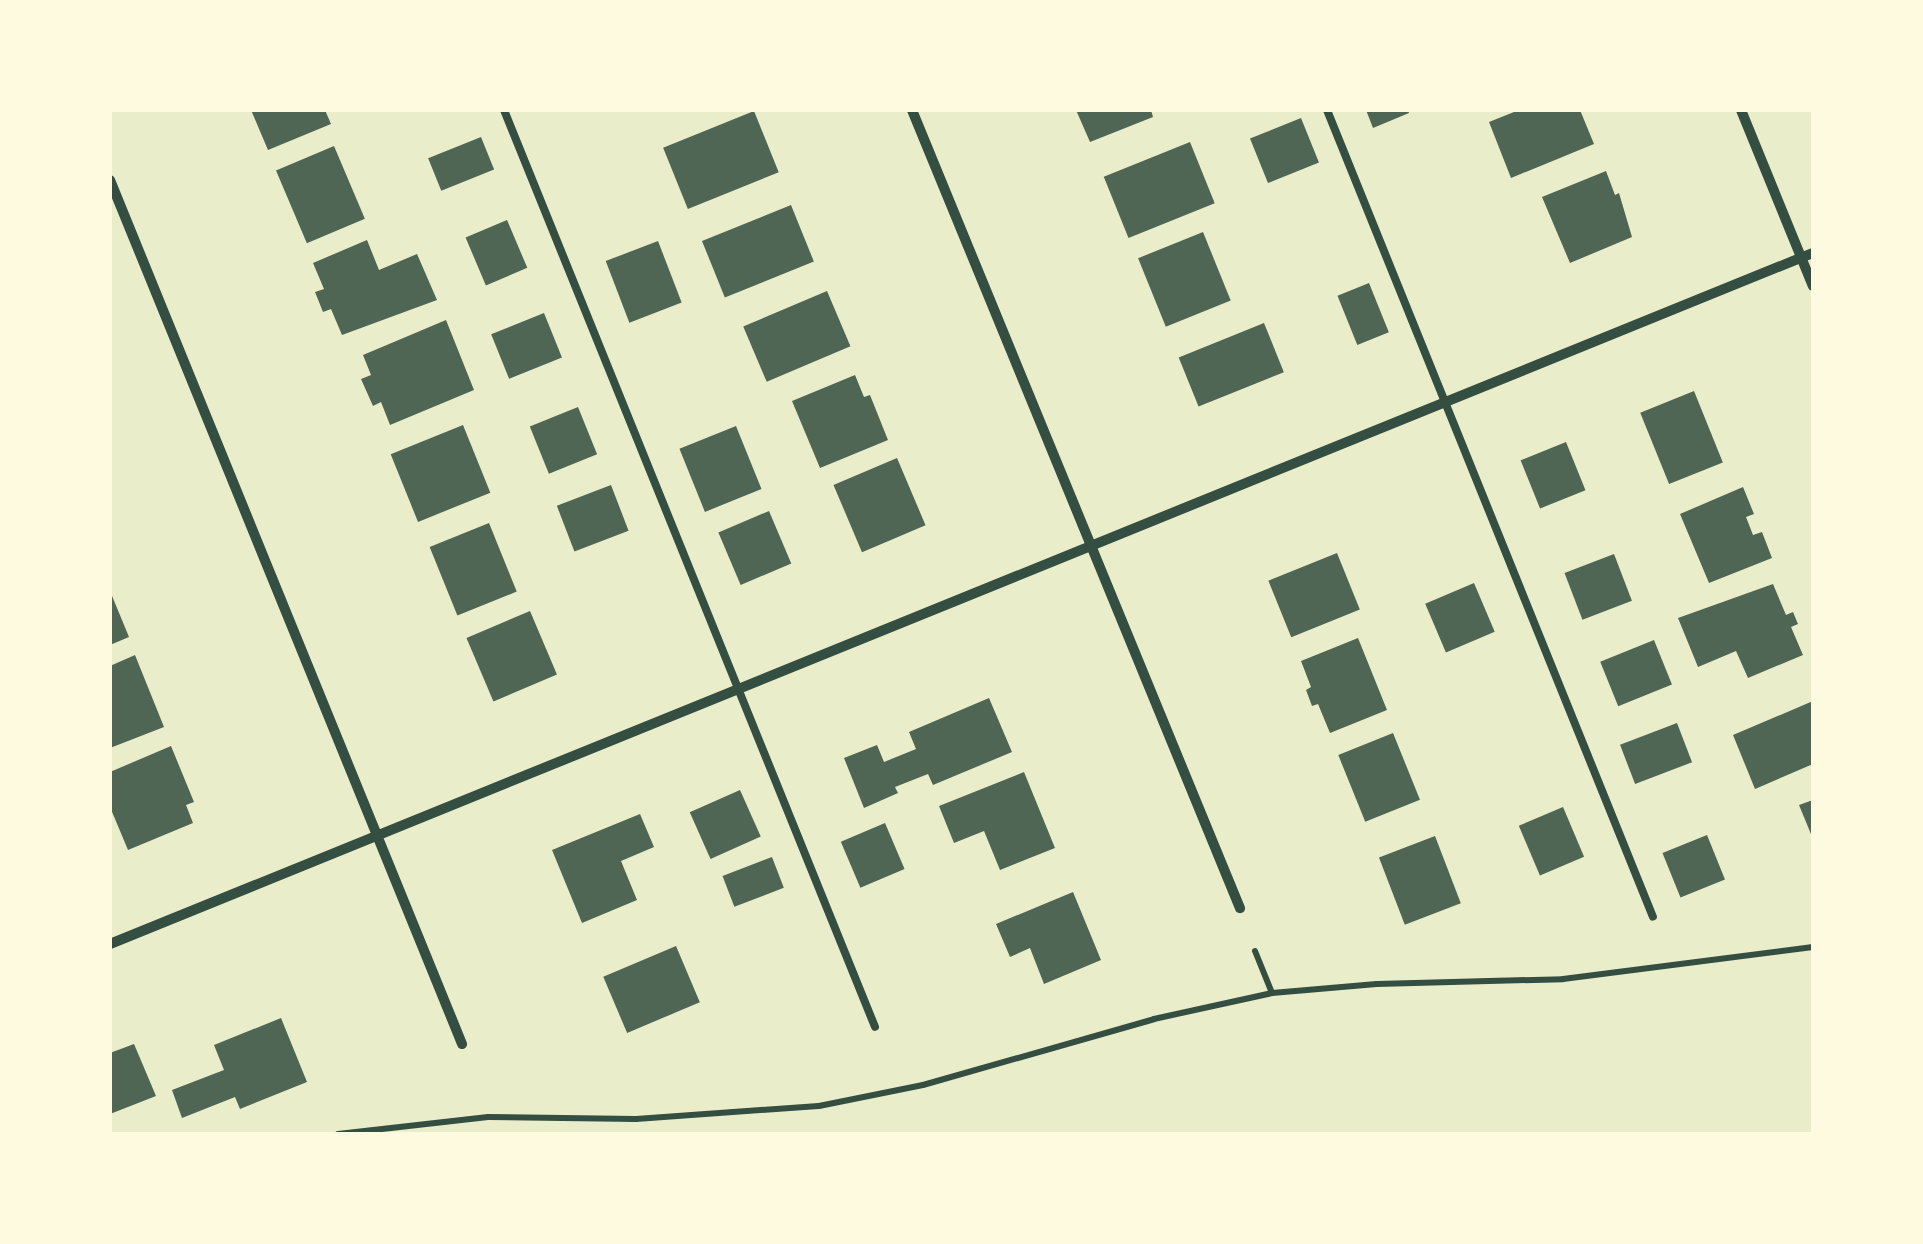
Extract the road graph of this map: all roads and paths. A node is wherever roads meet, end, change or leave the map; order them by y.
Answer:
1 (504, 110) edge
2 (912, 110) edge
3 (1327, 110) edge
4 (1741, 110) edge
5 (110, 180) edge
6 (1807, 256) edge
7 (1813, 286) edge
8 (1444, 401) junction
9 (1089, 548) junction
10 (739, 689) junction
11 (375, 834) junction
12 (1240, 908) dead end
13 (1653, 917) dead end
14 (110, 944) edge
15 (1813, 947) edge
16 (1256, 951) dead end
17 (1272, 993) junction
18 (874, 1027) dead end
19 (462, 1044) dead end
20 (338, 1134) edge

1 - 10 lane
2 - 9 street
3 - 8 lane
4 - 6 street
5 - 11 street
6 - 7 street
6 - 8 street
8 - 9 street
8 - 13 lane
9 - 10 street
9 - 12 street
10 - 11 street
10 - 18 lane
11 - 14 street
11 - 19 street
15 - 17 path
16 - 17 path
17 - 20 path

